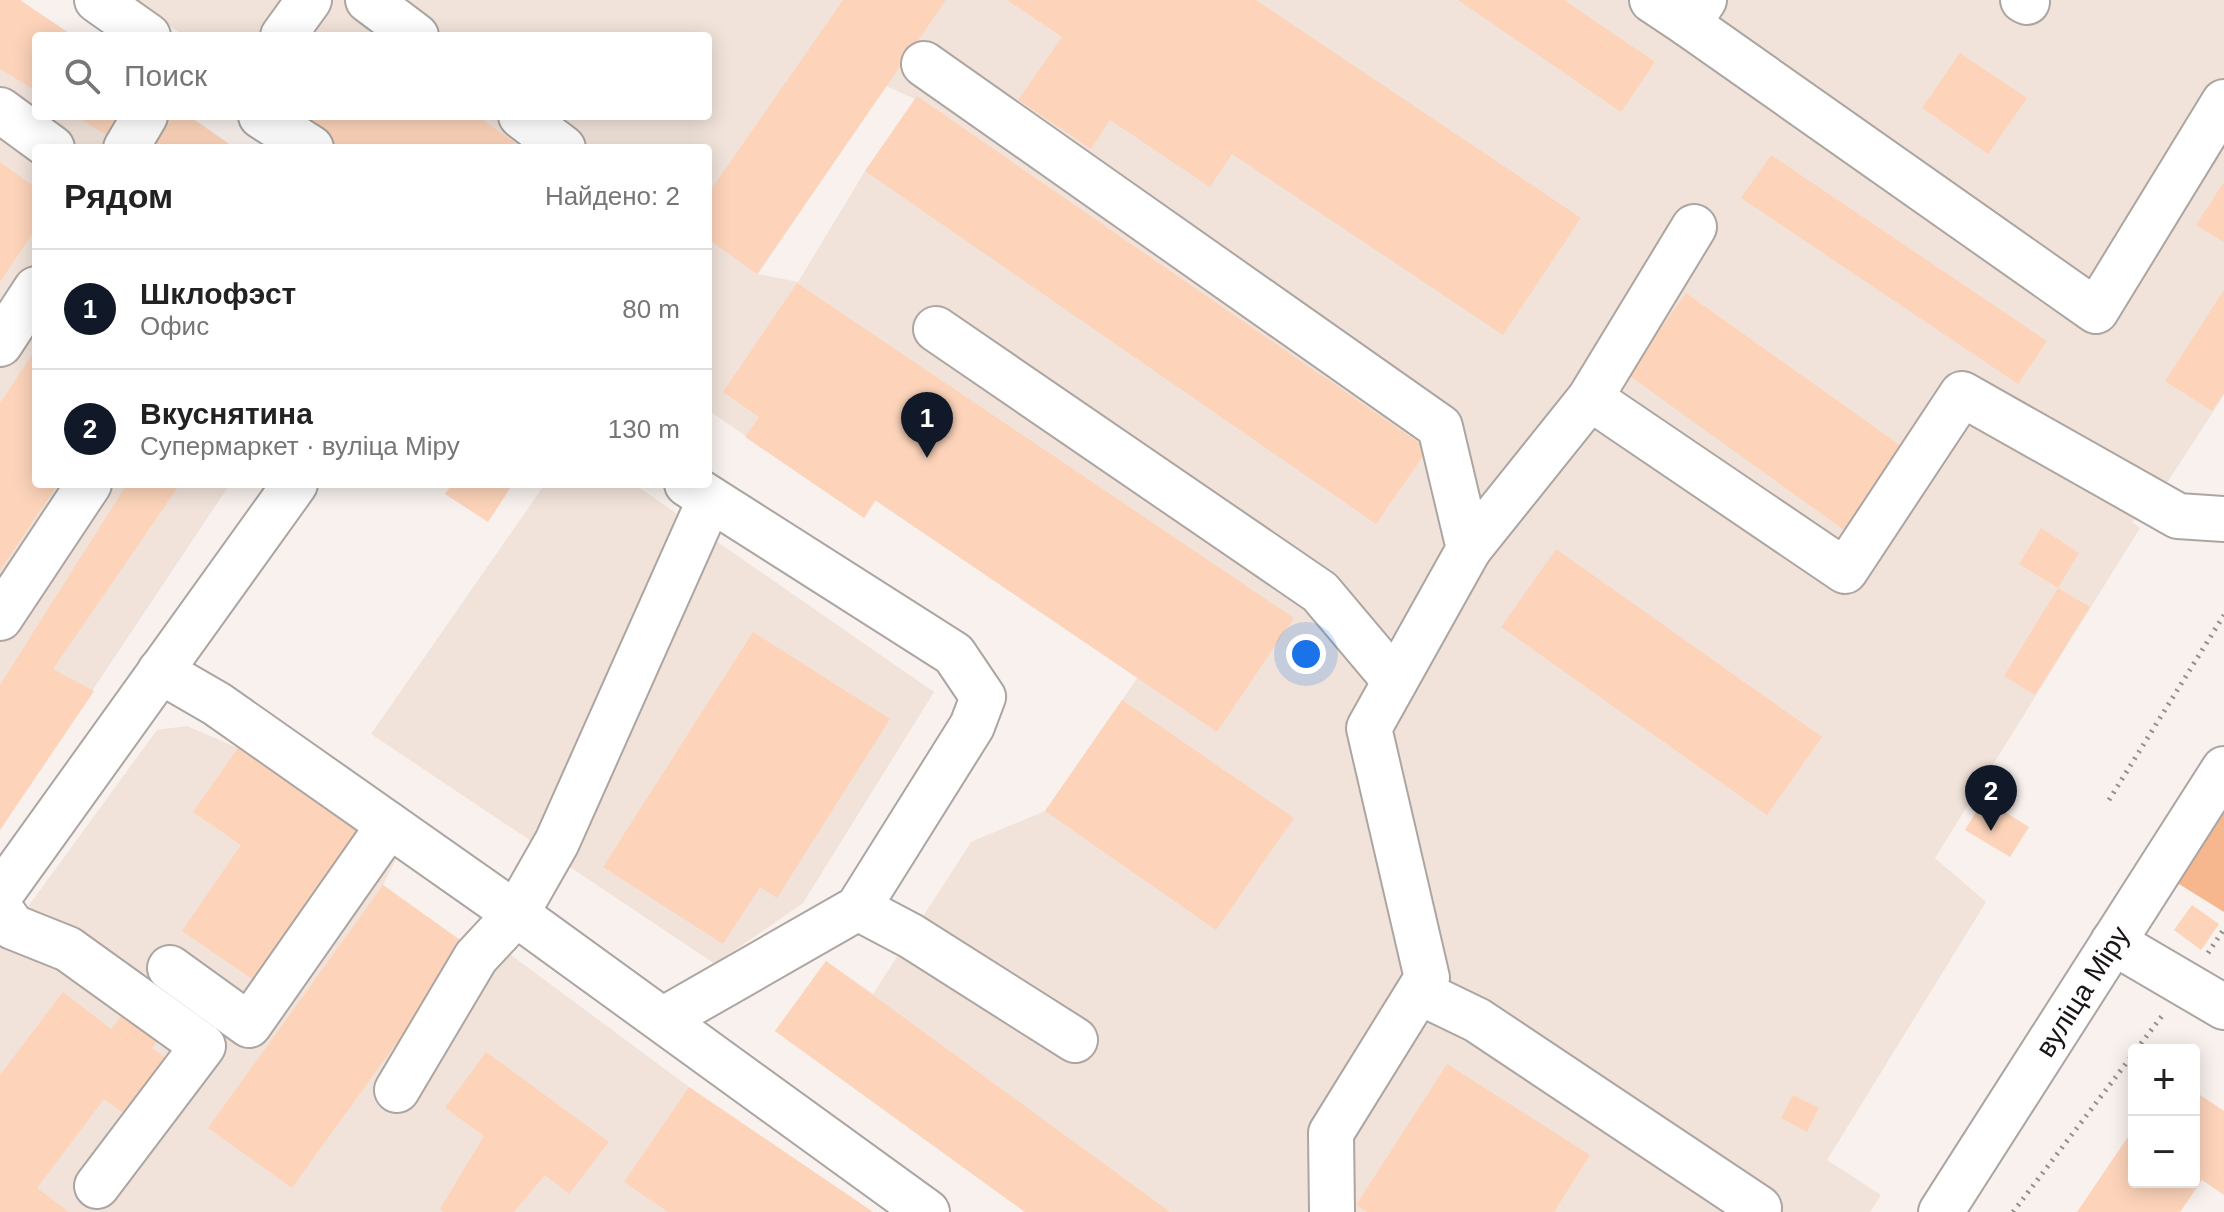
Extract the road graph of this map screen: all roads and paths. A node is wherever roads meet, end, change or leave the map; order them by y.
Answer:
1 (97, 0) edge
2 (309, 0) edge
3 (368, 0) edge
4 (1652, 0) edge
5 (1696, 12) edge
6 (142, 32) edge
7 (286, 32) edge
8 (411, 32) edge
9 (924, 64) dead end
10 (2224, 102) edge
11 (0, 110) edge
12 (143, 120) edge
13 (267, 120) edge
14 (526, 120) edge
15 (47, 144) edge
16 (128, 144) edge
17 (305, 144) edge
18 (558, 144) edge
19 (1694, 227) dead end
20 (32, 295) edge
21 (936, 329) dead end
22 (0, 344) edge
23 (1590, 398) junction
24 (86, 488) edge
25 (292, 488) edge
26 (698, 492) edge
27 (2224, 519) edge
28 (1469, 549) junction
29 (2224, 615) edge
30 (0, 618) edge
31 (160, 671) junction
32 (1395, 681) junction
33 (2224, 769) edge
34 (2109, 800) dead end
35 (389, 825) junction
36 (0, 895) edge
37 (858, 908) junction
38 (0, 909) edge
39 (516, 914) junction
40 (2113, 942) junction
41 (170, 968) dead end
42 (1419, 992) junction
43 (2224, 1007) edge
44 (664, 1019) junction
45 (1075, 1040) dead end
46 (2128, 1061) edge
47 (397, 1090) dead end
48 (97, 1186) dead end
49 (1759, 1208) dead end
50 (927, 1212) edge
51 (1332, 1212) edge
52 (1941, 1212) edge
53 (2013, 1212) edge

1 - 6 street
2 - 7 street
3 - 8 street
4 - 5 street
5 - 10 street
9 - 28 street
11 - 15 street
12 - 16 street
13 - 17 street
14 - 18 street
19 - 23 street
20 - 22 street
21 - 32 street
23 - 27 street
23 - 28 street
24 - 30 street
25 - 31 street
26 - 37 street
26 - 39 street
28 - 32 street
29 - 34 path
31 - 35 street
31 - 36 street
32 - 42 street
33 - 40 street, вуліца Міру
35 - 39 street
35 - 41 street
37 - 44 street
37 - 45 street
38 - 48 street
39 - 44 street
39 - 47 street
40 - 43 street
40 - 52 street, вуліца Міру
42 - 49 street
42 - 51 street
44 - 50 street
46 - 53 path

